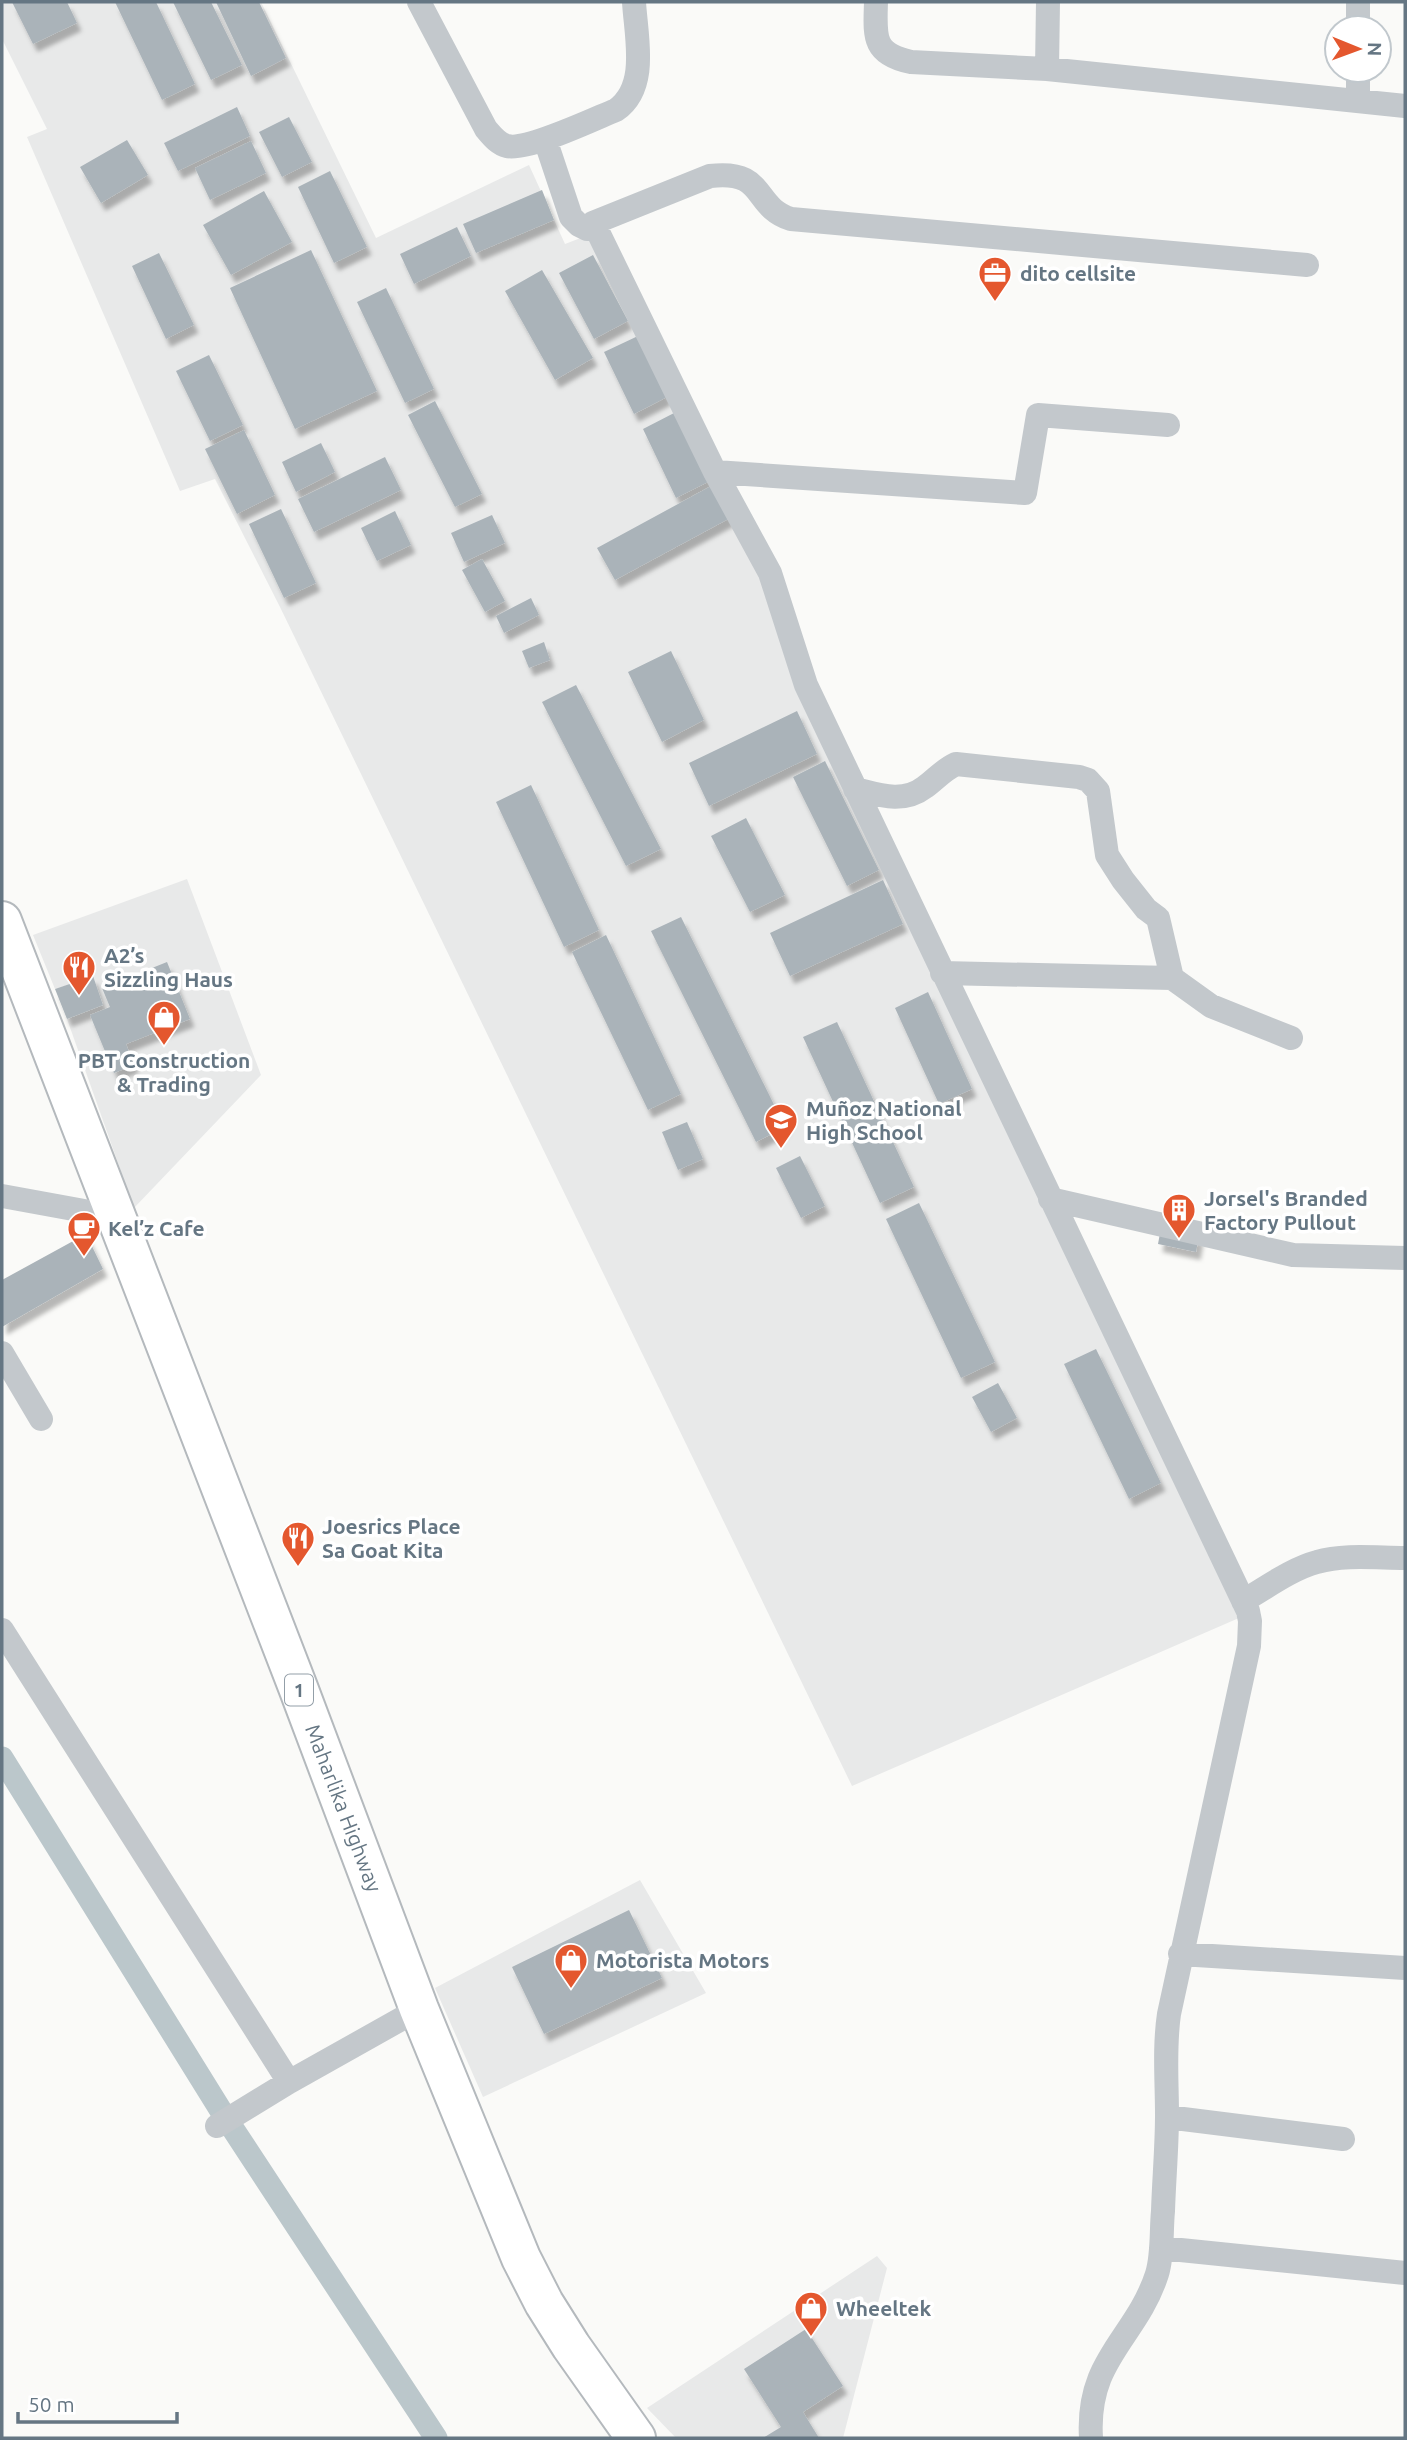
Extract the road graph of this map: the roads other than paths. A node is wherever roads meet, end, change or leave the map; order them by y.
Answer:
1 (419, 2) edge
2 (634, 2) edge
3 (876, 2) edge
4 (1048, 2) edge
5 (1047, 69) junction
6 (1358, 84) edge
7 (1358, 100) junction
8 (1405, 106) edge
9 (545, 139) junction
10 (593, 223) junction
11 (1307, 265) dead end
12 (1168, 425) dead end
13 (715, 472) junction
14 (855, 789) junction
15 (2, 921) edge
16 (942, 973) junction
17 (1172, 978) junction
18 (1291, 1038) dead end
19 (2, 1196) edge
20 (1050, 1199) junction
21 (117, 1217) junction
22 (1405, 1258) edge
23 (2, 1353) edge
24 (41, 1419) dead end
25 (1405, 1558) edge
26 (1243, 1601) junction
27 (2, 1630) edge
28 (1180, 1954) junction
29 (1405, 1968) edge
30 (419, 2009) junction
31 (289, 2082) junction
32 (1167, 2117) junction
33 (217, 2126) dead end
34 (1343, 2139) dead end
35 (1161, 2248) junction
36 (1405, 2273) edge
37 (636, 2438) edge
38 (1091, 2438) edge

1 - 9 street
2 - 9 street
3 - 5 street
4 - 5 street
5 - 7 street
6 - 7 street
7 - 8 street
9 - 10 street
10 - 11 street
10 - 13 street
12 - 13 street
13 - 14 street
14 - 16 street
14 - 17 street
15 - 21 highway, Maharlika Highway / 1
16 - 17 street
16 - 20 street
17 - 18 street
19 - 21 street
20 - 22 street
20 - 26 street
21 - 30 highway, Maharlika Highway / 1
23 - 24 street
25 - 26 street
26 - 28 street
27 - 31 street
28 - 29 street
28 - 32 street
30 - 31 street
30 - 37 highway, Maharlika Highway / 1
31 - 33 street
32 - 34 street
32 - 35 street
35 - 36 street
35 - 38 street

